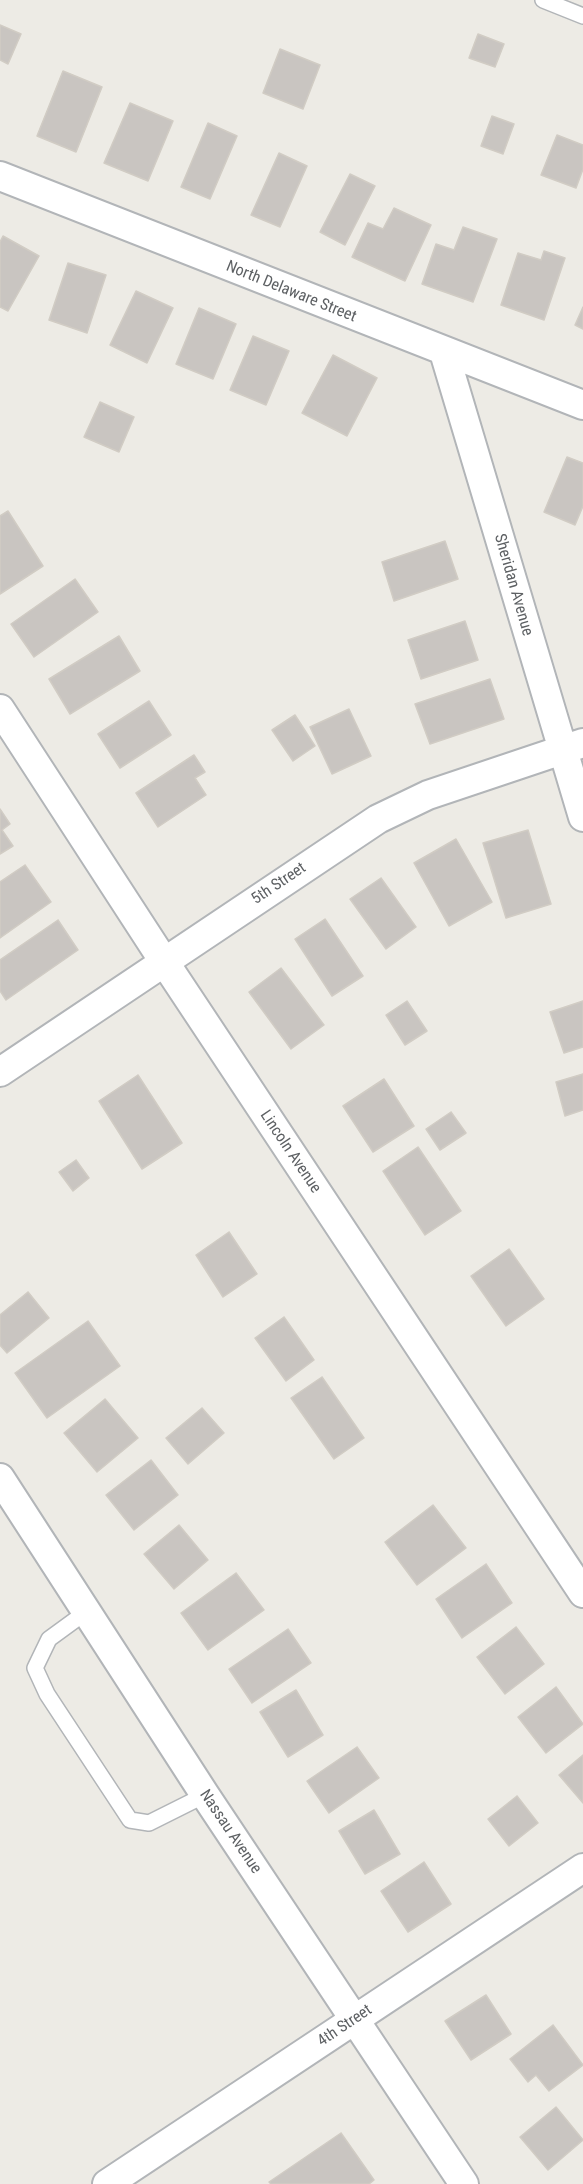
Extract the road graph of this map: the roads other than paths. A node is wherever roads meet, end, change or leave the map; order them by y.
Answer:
1 (543, 0) edge
2 (559, 4) edge
3 (583, 16) edge
4 (0, 176) edge
5 (444, 352) junction
6 (583, 405) edge
7 (0, 709) edge
8 (573, 747) edge
9 (583, 817) edge
10 (165, 963) junction
11 (0, 1072) edge
12 (0, 1478) edge
13 (583, 1593) edge
14 (86, 1612) junction
15 (205, 1795) junction
16 (583, 1868) edge
17 (355, 2019) junction
18 (107, 2184) edge
19 (464, 2184) edge

1 - 2 lane
2 - 3 lane
4 - 5 street, North Delaware Street
5 - 6 street, North Delaware Street
5 - 8 street, Sheridan Avenue
7 - 10 street, Lincoln Avenue
8 - 9 street, Sheridan Avenue
8 - 10 street, 5th Street
10 - 11 street, 5th Street
10 - 13 street, Lincoln Avenue
12 - 14 street, Nassau Avenue
14 - 15 street, Nassau Avenue
14 - 15 lane
15 - 17 street, Nassau Avenue
16 - 17 street, 4th Street
17 - 18 street, 4th Street
17 - 19 street, Nassau Avenue

